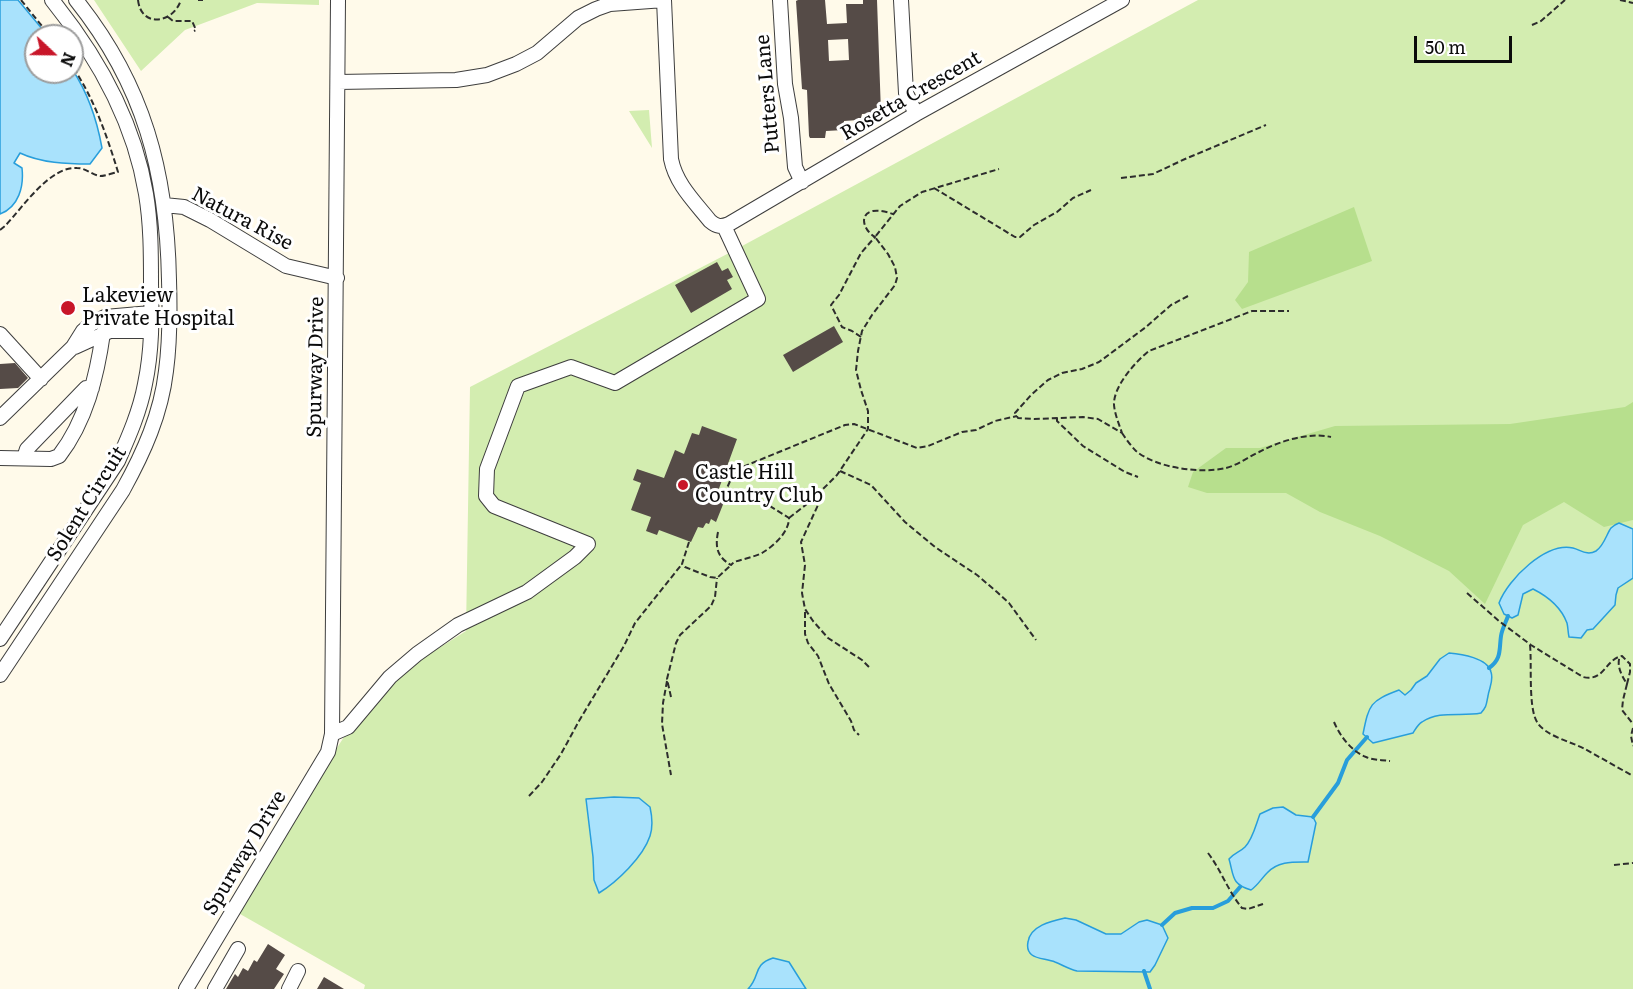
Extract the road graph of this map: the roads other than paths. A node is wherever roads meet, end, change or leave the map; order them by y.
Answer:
1 (52, 0) edge
2 (76, 0) edge
3 (338, 0) edge
4 (664, 0) edge
5 (780, 0) edge
6 (901, 0) edge
7 (1122, 0) edge
8 (338, 82) junction
9 (916, 114) junction
10 (802, 182) junction
11 (164, 206) junction
12 (722, 226) junction
13 (337, 278) junction
14 (152, 313) junction
15 (151, 332) junction
16 (103, 333) junction
17 (0, 334) edge
18 (73, 347) junction
19 (41, 379) junction
20 (92, 388) junction
21 (0, 418) edge
22 (0, 458) edge
23 (24, 458) junction
24 (0, 639) edge
25 (0, 675) edge
26 (332, 734) junction
27 (238, 949) dead end
28 (298, 971) dead end
29 (186, 989) edge
30 (215, 989) edge
31 (289, 989) edge

1 - 14 street, Solent Circuit
2 - 11 street, Solent Circuit
3 - 8 street, Spurway Drive
4 - 8 street
4 - 12 street
5 - 10 street, Putters Lane
6 - 9 street
7 - 9 street, Rosetta Crescent
8 - 13 street, Spurway Drive
9 - 10 street, Rosetta Crescent
10 - 12 street, Rosetta Crescent
11 - 13 street, Natura Rise
11 - 25 street, Solent Circuit
12 - 26 street
13 - 26 street, Spurway Drive
14 - 15 street, Solent Circuit
14 - 18 street
15 - 16 street
15 - 24 street, Solent Circuit
16 - 18 street
16 - 20 street
17 - 19 street
18 - 19 street
19 - 21 street
20 - 23 street
20 - 23 street
22 - 23 street
26 - 29 street, Spurway Drive
27 - 30 street
28 - 31 street

